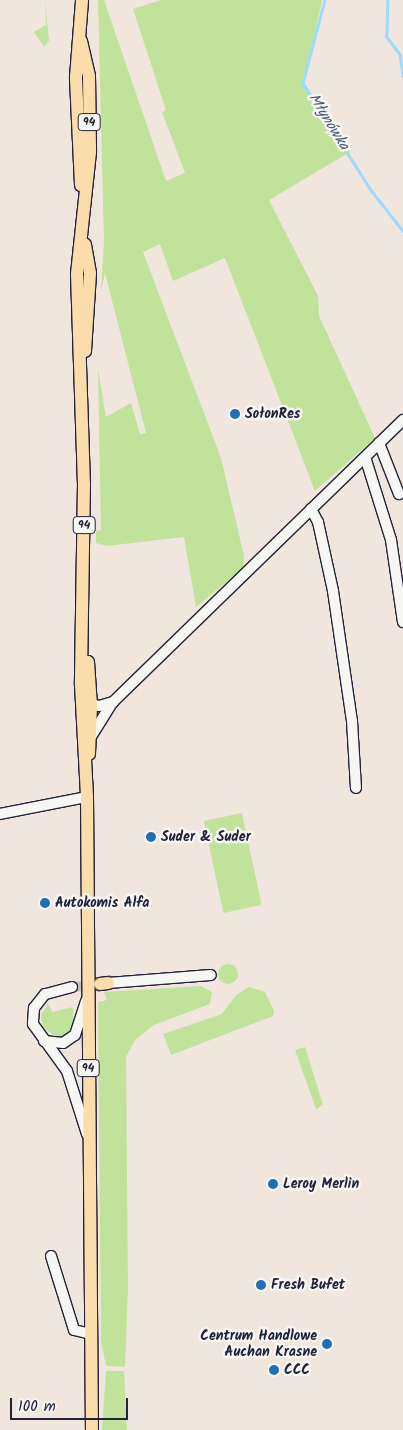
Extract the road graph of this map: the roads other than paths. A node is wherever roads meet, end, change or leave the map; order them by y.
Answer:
1 (82, 0) edge
2 (403, 420) edge
3 (379, 444) junction
4 (366, 460) junction
5 (399, 494) dead end
6 (311, 509) junction
7 (403, 622) edge
8 (84, 636) junction
9 (81, 694) junction
10 (113, 702) junction
11 (91, 706) junction
12 (81, 727) junction
13 (92, 736) junction
14 (86, 772) junction
15 (356, 788) dead end
16 (87, 797) junction
17 (0, 814) edge
18 (211, 975) dead end
19 (104, 984) tunnel mouth
20 (72, 987) tunnel mouth
21 (87, 995) junction
22 (44, 1041) junction
23 (90, 1142) junction
24 (51, 1256) dead end
25 (91, 1334) junction
26 (92, 1430) edge

1 - 8 main road, 94
2 - 3 street
3 - 4 street
3 - 5 street
4 - 6 street
4 - 7 street
6 - 10 street
6 - 15 street
8 - 9 main road, 94
8 - 11 main road, 94
9 - 11 street
9 - 12 main road, 94
10 - 11 street
10 - 13 street
11 - 12 street
11 - 13 main road, 94
12 - 14 main road, 94
13 - 14 main road, 94
14 - 16 main road, 94
16 - 17 street
16 - 21 main road, 94
18 - 19 street
20 - 22 street
21 - 22 street
21 - 23 main road, 94
22 - 23 street
23 - 25 main road, 94
24 - 25 street
25 - 26 main road, 94

